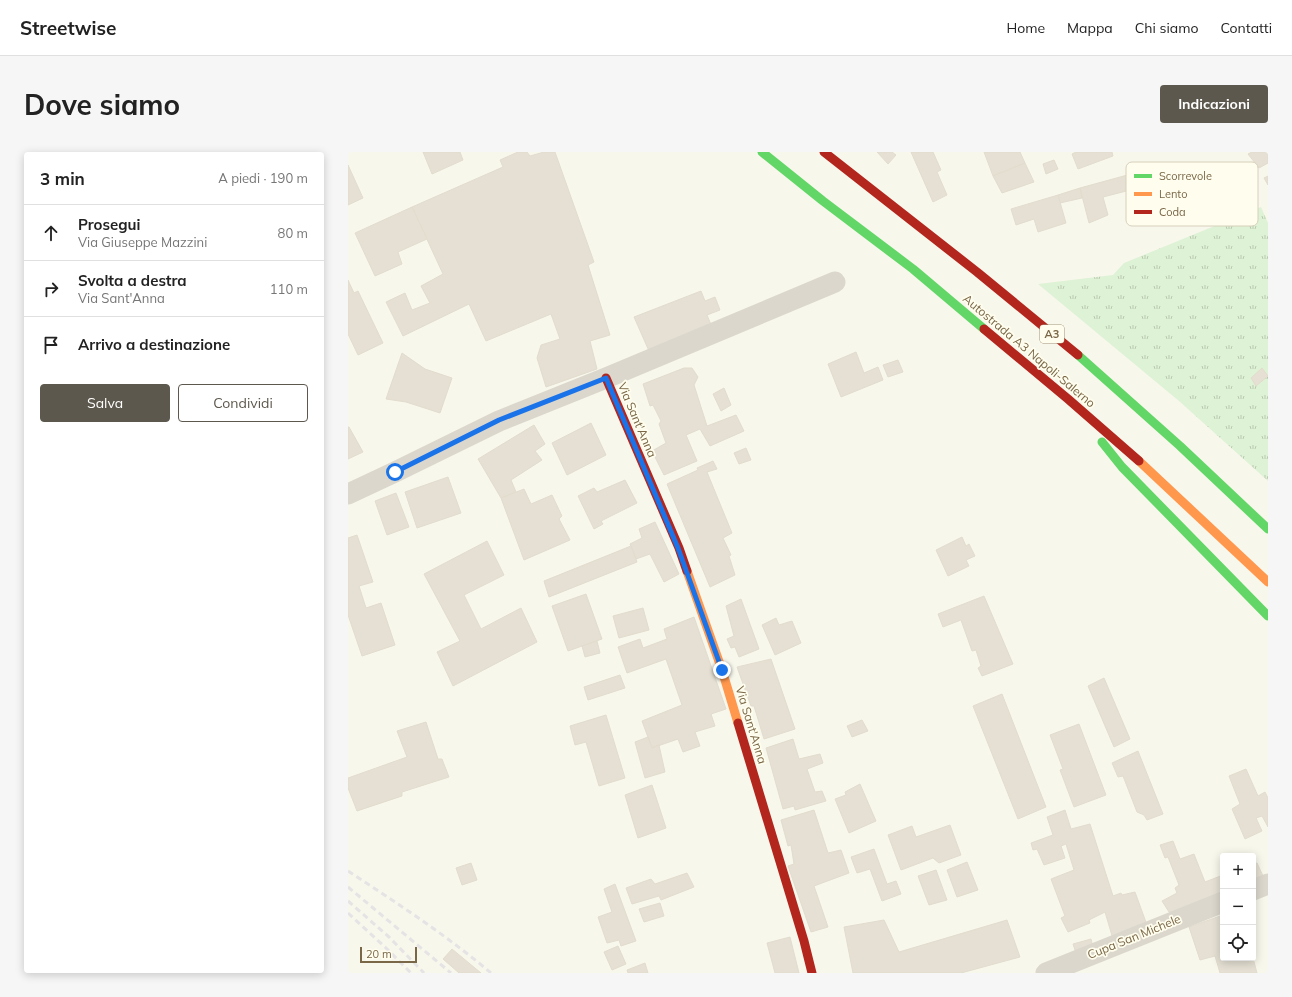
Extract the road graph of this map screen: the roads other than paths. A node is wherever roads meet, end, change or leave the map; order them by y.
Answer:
1 (762, 152) edge
2 (824, 152) edge
3 (835, 282) dead end
4 (606, 378) junction
5 (1068, 399) junction
6 (348, 494) edge
7 (1268, 529) edge
8 (1268, 582) edge
9 (1268, 616) edge
10 (1268, 884) edge
11 (1256, 889) edge
12 (1220, 903) edge
13 (812, 973) edge
14 (1046, 973) edge

1 - 5 main road, Autostrada A3 Napoli-Salerno
2 - 7 main road, A3
3 - 4 street
4 - 6 street
4 - 13 main road, Via Sant'Anna
5 - 8 main road, Autostrada A3 Napoli-Salerno
5 - 9 main road
10 - 11 street
12 - 14 street, Cupa San Michele

